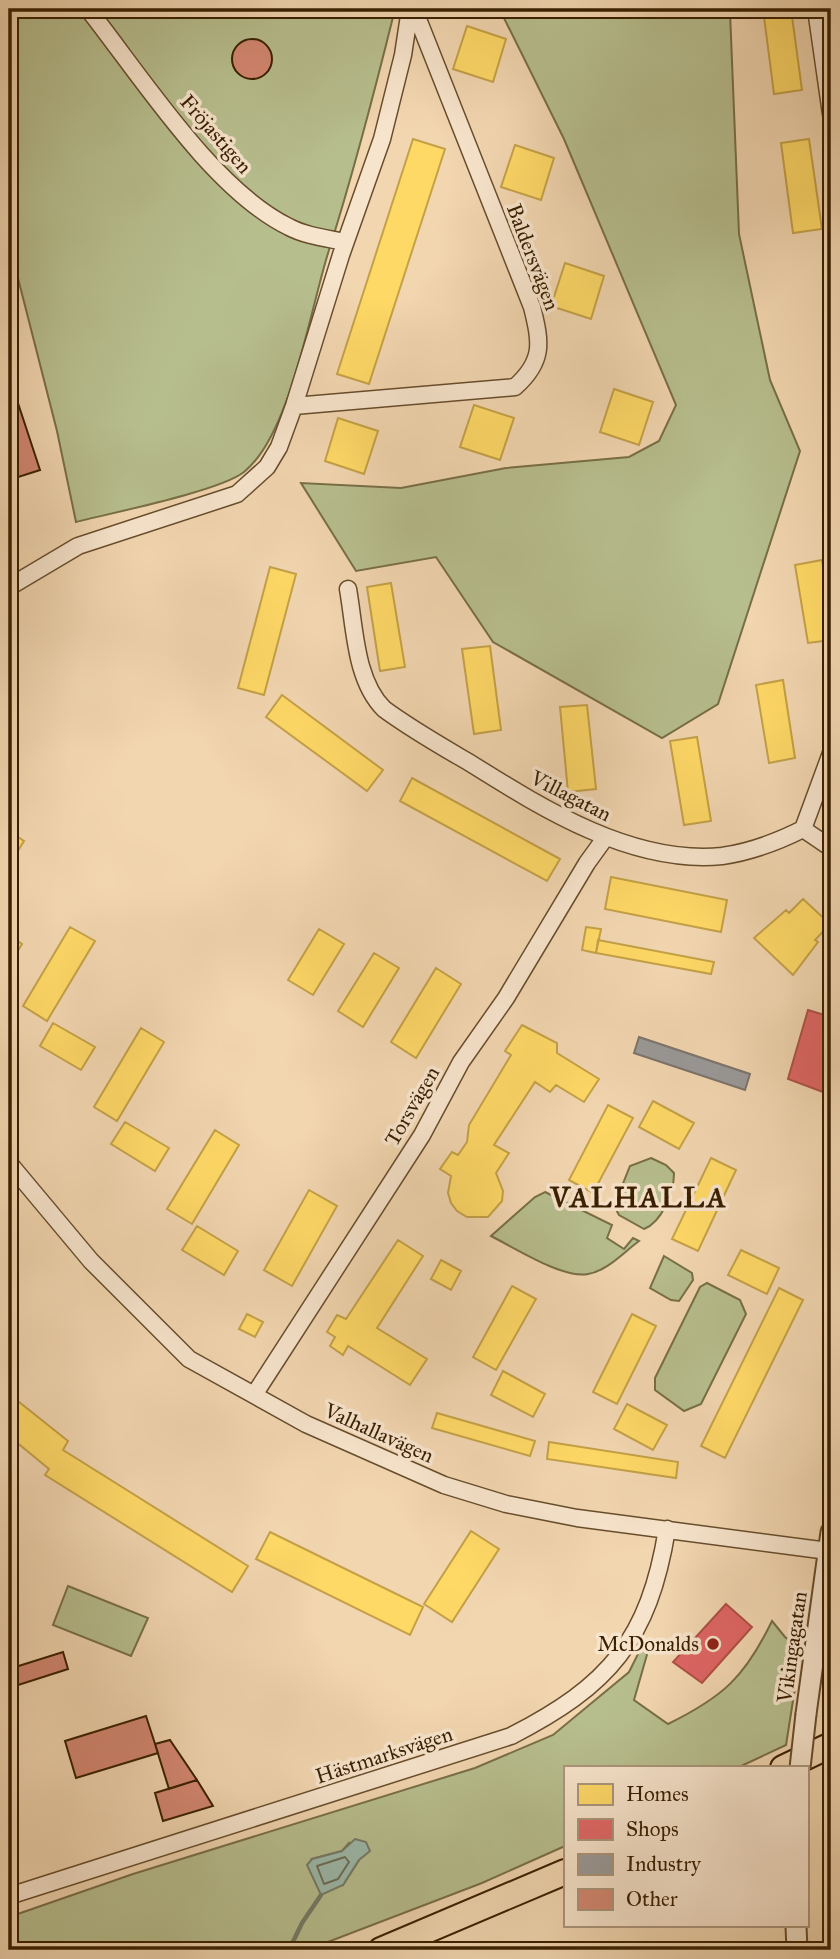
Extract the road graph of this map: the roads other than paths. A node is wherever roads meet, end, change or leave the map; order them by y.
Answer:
1 (88, 9) edge
2 (412, 9) edge
3 (816, 9) edge
4 (831, 114) edge
5 (345, 242) junction
6 (294, 406) junction
7 (9, 587) edge
8 (348, 589) dead end
9 (831, 753) edge
10 (803, 829) junction
11 (605, 838) junction
12 (831, 848) edge
13 (9, 1163) edge
14 (254, 1395) junction
15 (667, 1530) junction
16 (830, 1542) edge
17 (831, 1745) edge
18 (787, 1766) edge
19 (800, 1766) edge
20 (564, 1872) edge
21 (9, 1896) edge
22 (796, 1927) edge
23 (381, 1950) edge
24 (797, 1950) edge

1 - 5 street, Fröjastigen
2 - 5 street, Baldersvägen
2 - 6 street, Baldersvägen
3 - 4 street
5 - 6 street, Baldersvägen
6 - 7 street, Baldersvägen
8 - 11 street, Villagatan
9 - 10 street
10 - 11 street, Villagatan
10 - 12 street
11 - 14 street, Torsvägen
13 - 14 street, Valhallavägen
14 - 15 street, Valhallavägen
15 - 16 street, Valhallavägen
15 - 21 street, Hästmarksvägen
16 - 19 street, Vikingagatan, bridge
17 - 18 highway
20 - 23 highway
22 - 24 street

